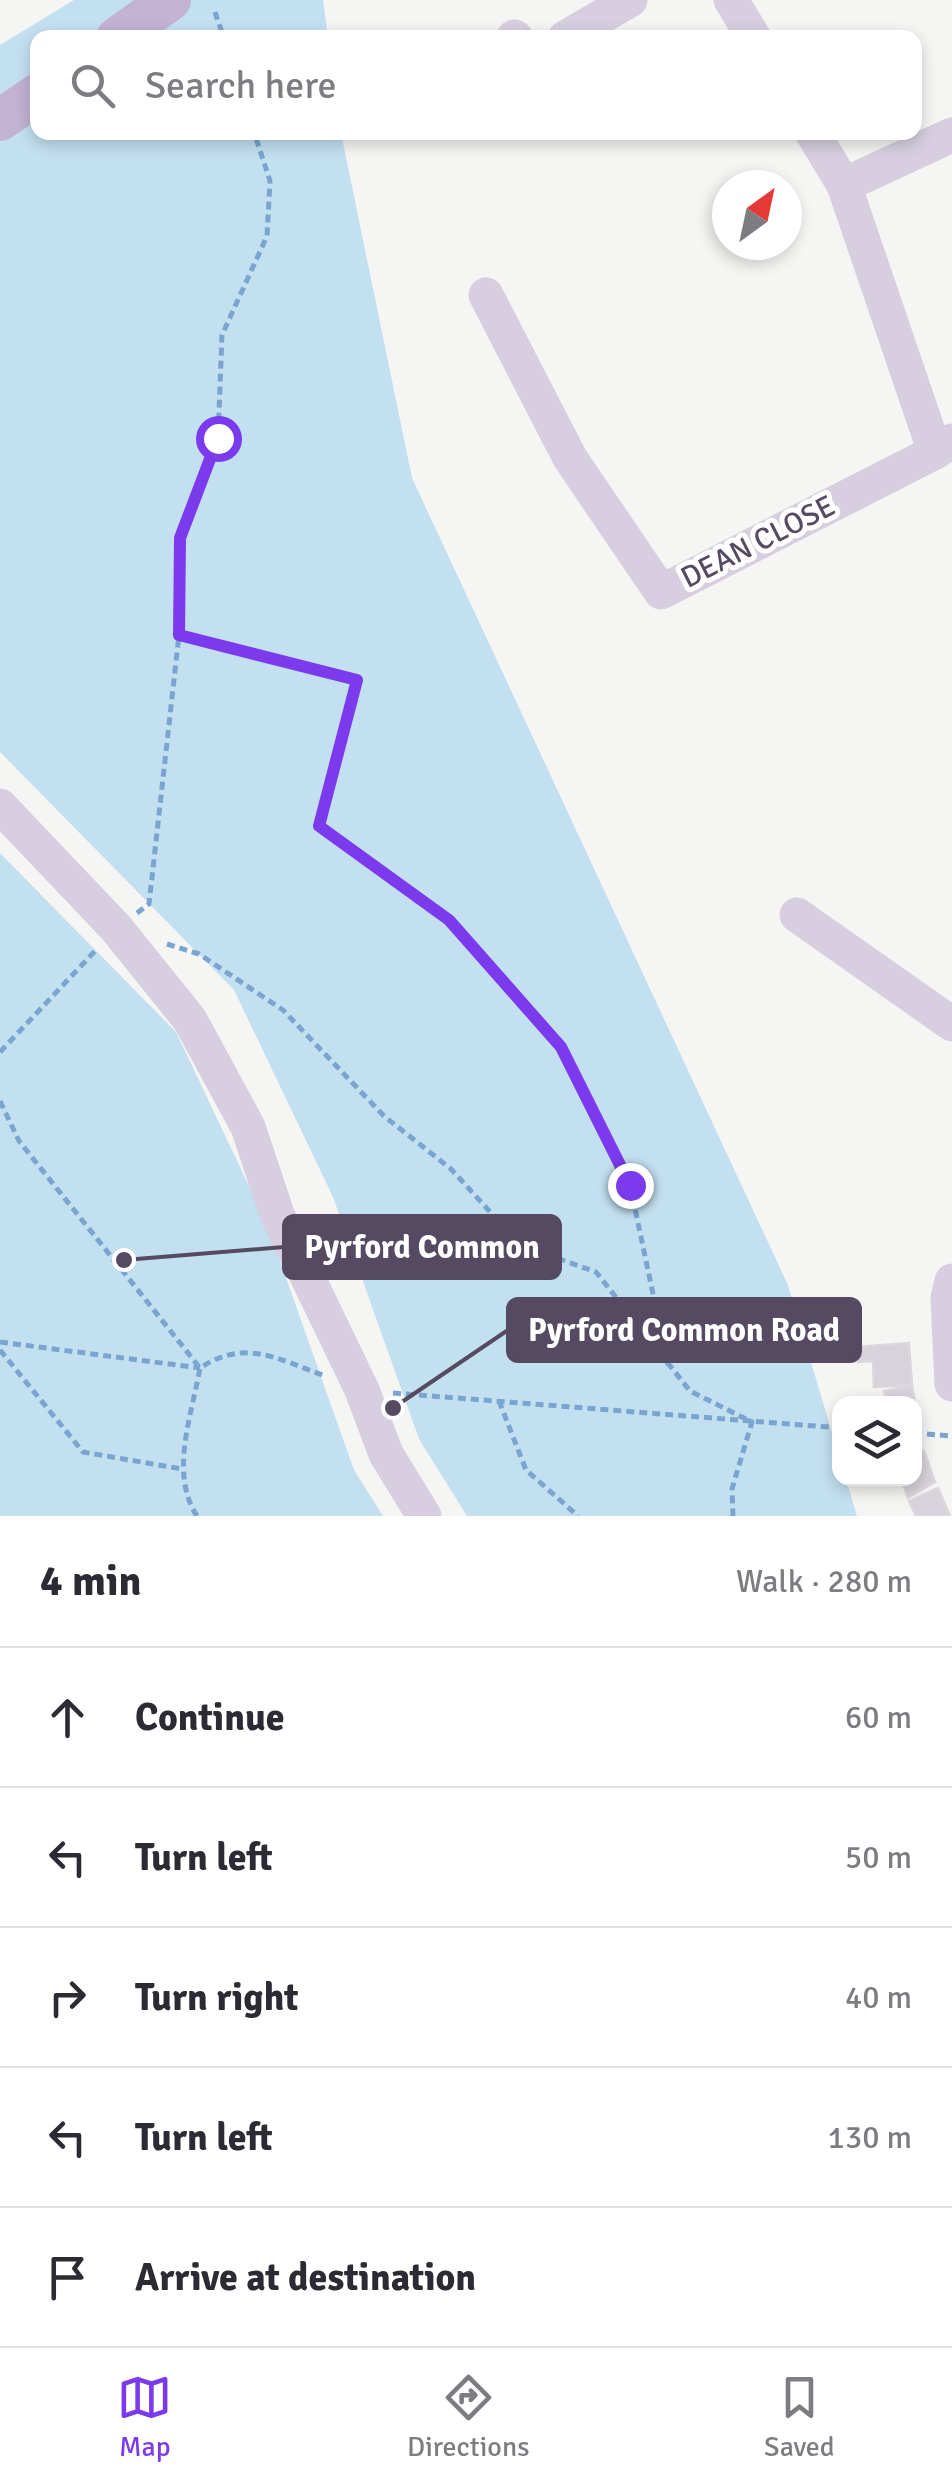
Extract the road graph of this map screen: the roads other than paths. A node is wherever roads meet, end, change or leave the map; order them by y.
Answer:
1 (170, 0) edge
2 (630, 0) edge
3 (731, 0) edge
4 (128, 30) edge
5 (579, 30) edge
6 (749, 30) edge
7 (30, 99) edge
8 (0, 120) edge
9 (952, 135) edge
10 (817, 140) edge
11 (844, 185) junction
12 (486, 295) dead end
13 (943, 446) edge
14 (0, 806) edge
15 (797, 915) dead end
16 (952, 1024) edge
17 (952, 1281) edge
18 (952, 1384) edge
19 (424, 1516) edge

1 - 4 main road
2 - 5 street
3 - 6 street
7 - 8 main road
9 - 11 street
10 - 11 street, DEAN CLOSE
11 - 13 street, DEAN CLOSE
12 - 13 street, DEAN CLOSE
14 - 19 street
15 - 16 street
17 - 18 street

